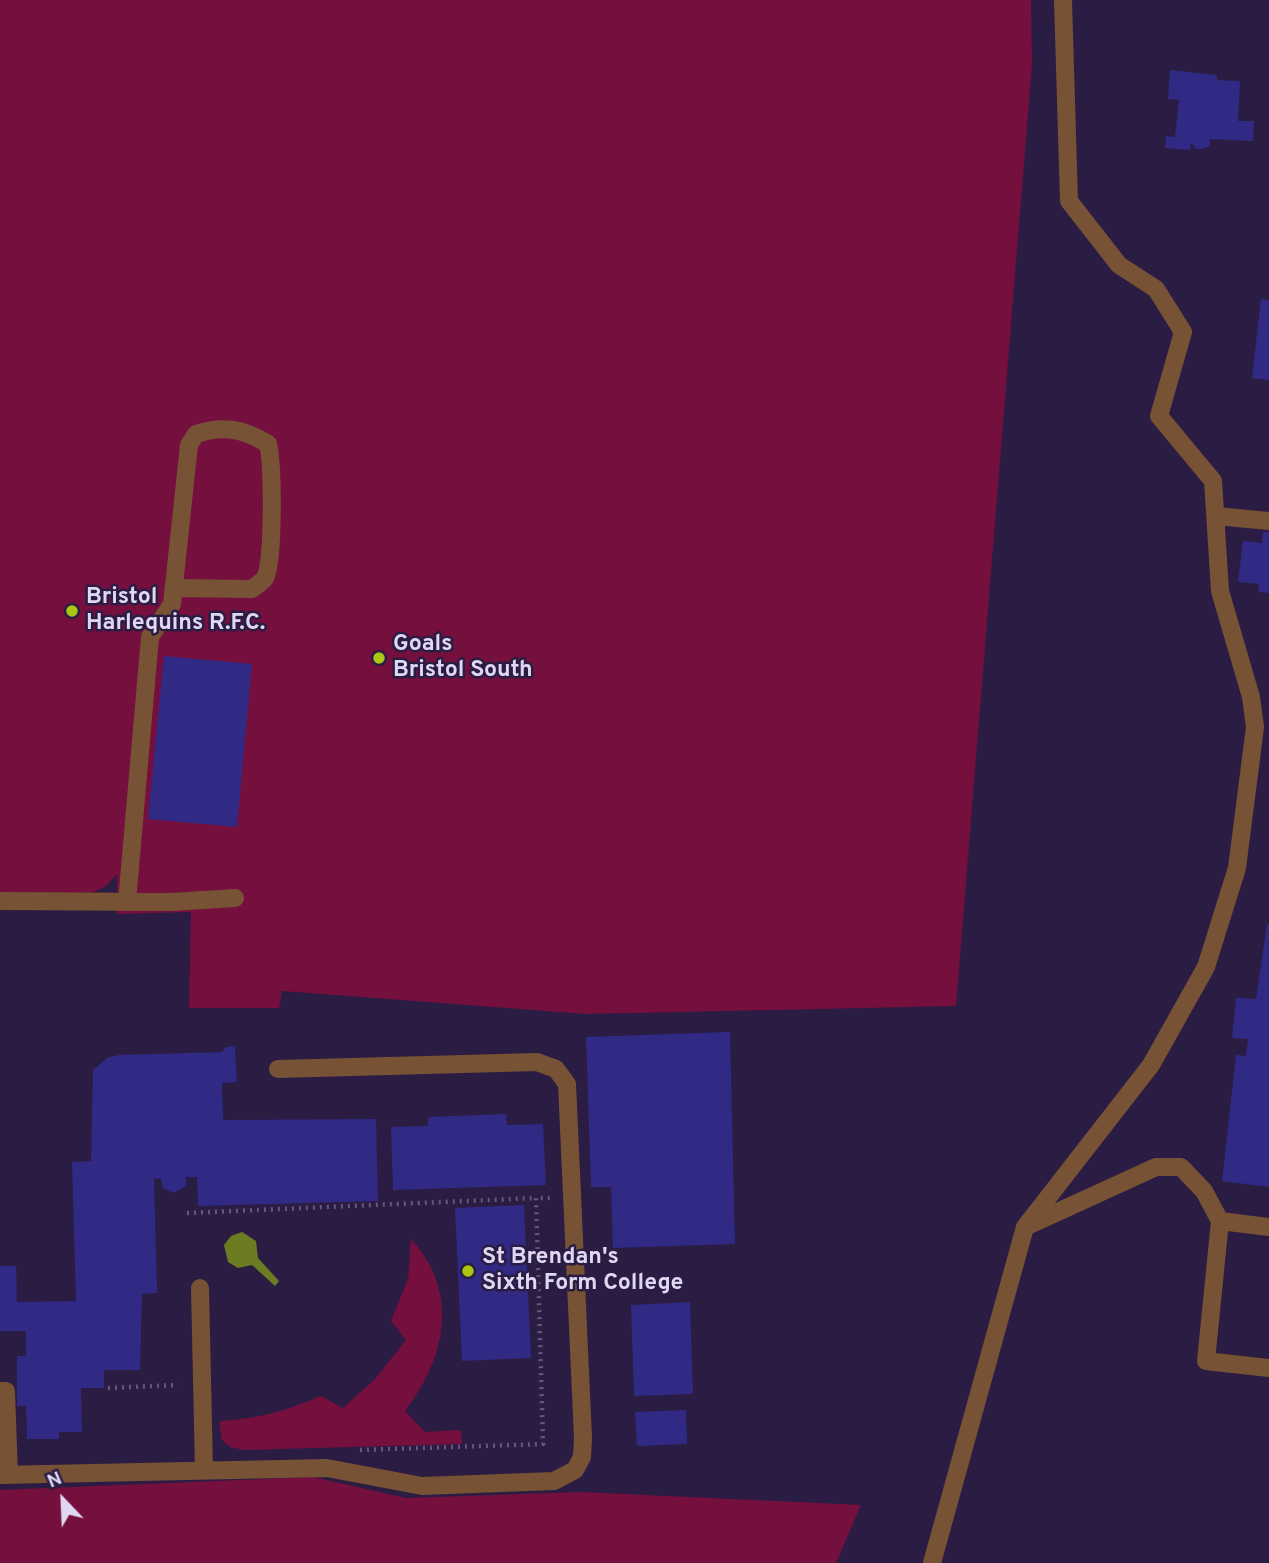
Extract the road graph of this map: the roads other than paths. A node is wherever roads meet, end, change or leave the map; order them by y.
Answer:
1 (1063, 0) edge
2 (1216, 516) junction
3 (1269, 521) edge
4 (174, 588) junction
5 (235, 898) dead end
6 (0, 901) edge
7 (127, 902) junction
8 (278, 1069) dead end
9 (1220, 1221) junction
10 (1025, 1227) junction
11 (1269, 1227) edge
12 (200, 1288) dead end
13 (1269, 1368) edge
14 (0, 1391) edge
15 (204, 1471) junction
16 (4, 1475) edge
17 (932, 1563) edge

1 - 2 lane
2 - 3 lane
2 - 10 lane
4 - 4 lane
4 - 7 lane
5 - 7 lane
6 - 7 lane
8 - 15 lane
9 - 10 lane
9 - 11 lane
9 - 13 lane
10 - 17 lane
12 - 15 lane
14 - 16 lane
15 - 16 lane

